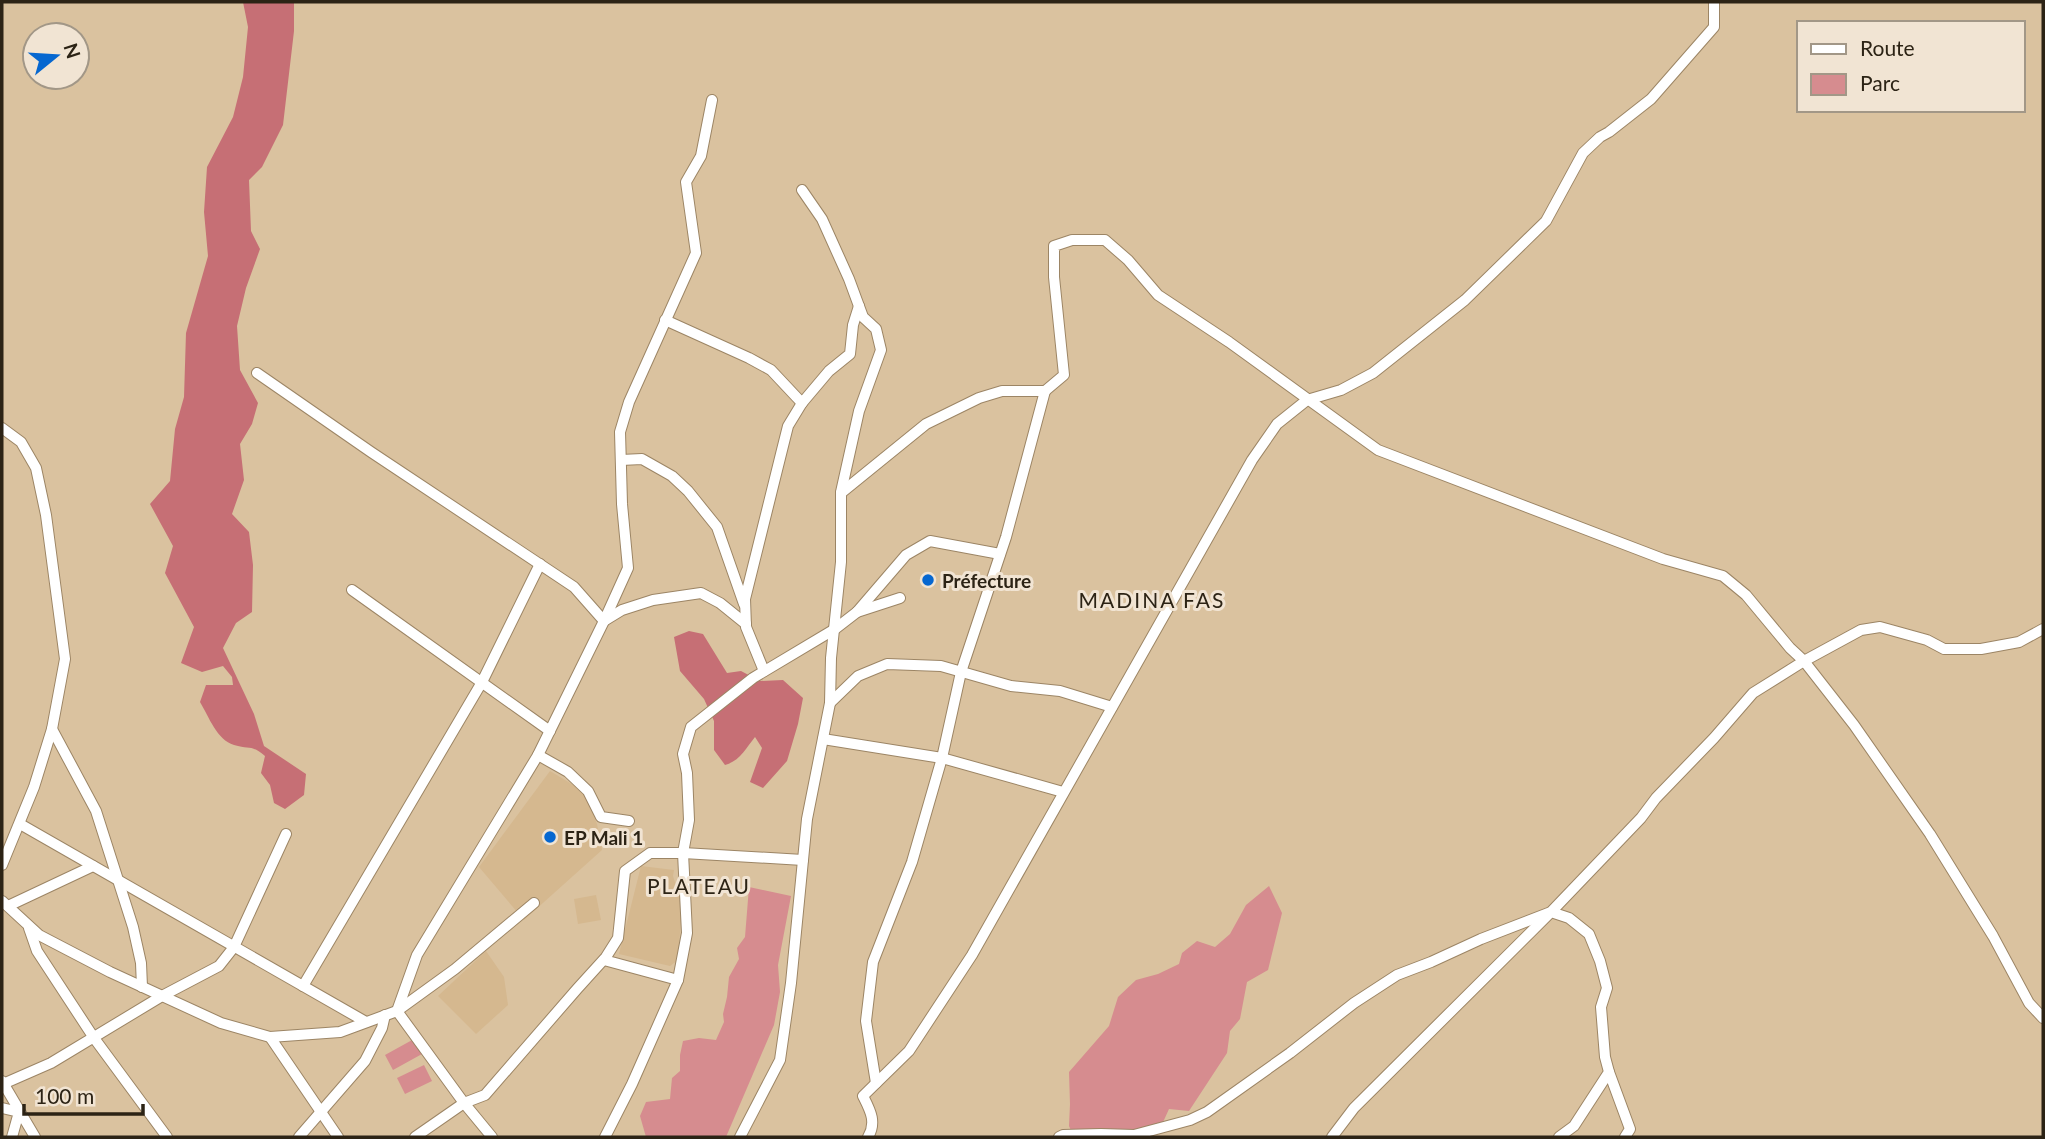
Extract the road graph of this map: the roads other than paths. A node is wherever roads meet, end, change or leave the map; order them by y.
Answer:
1 (1714, 2) edge
2 (712, 100) dead end
3 (802, 190) dead end
4 (859, 306) junction
5 (665, 320) junction
6 (257, 373) dead end
7 (1045, 391) junction
8 (1307, 400) junction
9 (802, 403) junction
10 (2, 428) edge
11 (621, 460) junction
12 (841, 493) junction
13 (1000, 554) junction
14 (540, 564) junction
15 (352, 590) dead end
16 (900, 598) dead end
17 (745, 608) junction
18 (857, 612) junction
19 (604, 621) junction
20 (746, 624) junction
21 (835, 629) junction
22 (2043, 629) edge
23 (1804, 661) junction
24 (764, 671) junction
25 (961, 672) junction
26 (482, 682) junction
27 (830, 703) junction
28 (1112, 707) junction
29 (52, 729) junction
30 (550, 731) junction
31 (823, 739) junction
32 (538, 755) junction
33 (942, 758) junction
34 (1063, 793) junction
35 (629, 821) dead end
36 (20, 824) junction
37 (286, 834) dead end
38 (683, 853) junction
39 (803, 860) junction
40 (2, 865) edge
41 (93, 866) junction
42 (119, 881) junction
43 (5, 903) edge
44 (534, 903) dead end
45 (1551, 912) junction
46 (27, 924) junction
47 (234, 947) junction
48 (604, 960) junction
49 (678, 980) junction
50 (303, 986) junction
51 (142, 987) junction
52 (162, 996) junction
53 (397, 1011) junction
54 (385, 1015) junction
55 (2043, 1018) edge
56 (366, 1022) junction
57 (271, 1037) junction
58 (94, 1038) junction
59 (1609, 1072) junction
60 (2, 1082) edge
61 (876, 1083) junction
62 (464, 1103) junction
63 (2, 1108) edge
64 (321, 1110) junction
65 (19, 1112) junction
66 (12, 1137) edge
67 (35, 1137) edge
68 (167, 1137) edge
69 (299, 1137) edge
70 (338, 1137) edge
71 (415, 1137) edge
72 (492, 1137) edge
73 (606, 1137) edge
74 (740, 1137) edge
75 (868, 1137) edge
76 (1059, 1137) edge
77 (1332, 1137) edge
78 (1559, 1137) edge
79 (1625, 1137) edge

1 - 8 street
2 - 5 street
3 - 4 street
4 - 9 street
4 - 12 street
5 - 9 street
5 - 11 street
6 - 14 street
7 - 8 street
7 - 12 street
7 - 13 street
8 - 23 street
8 - 28 street
9 - 17 street
10 - 29 street
11 - 17 street
11 - 19 street
12 - 21 street
13 - 18 street
13 - 25 street
14 - 19 street
14 - 26 street
15 - 26 street
16 - 18 street
17 - 20 street
18 - 21 street
19 - 20 street
19 - 30 street
20 - 24 street
21 - 24 street
21 - 27 street
22 - 23 street
23 - 45 street
23 - 55 street
24 - 38 street
25 - 27 street
25 - 28 street
25 - 33 street
26 - 30 street
26 - 50 street
27 - 31 street
28 - 34 street
29 - 36 street
29 - 42 street
30 - 32 street
31 - 33 street
31 - 39 street
32 - 35 street
32 - 53 street
33 - 34 street
33 - 61 street
34 - 61 street
36 - 40 street
36 - 41 street
37 - 47 street
38 - 39 street
38 - 48 street
38 - 49 street
39 - 74 street
41 - 42 street
41 - 43 street
42 - 47 street
42 - 51 street
43 - 46 street
44 - 53 street
45 - 59 street
45 - 76 street
45 - 77 street
46 - 51 street
46 - 58 street
47 - 50 street
47 - 52 street
48 - 49 street
48 - 62 street
49 - 73 street
50 - 56 street
51 - 52 street
52 - 57 street
52 - 58 street
53 - 54 street
53 - 62 street
54 - 56 street
54 - 64 street
56 - 57 street
57 - 64 street
58 - 60 street
58 - 68 street
59 - 78 street
59 - 79 street
60 - 65 street
61 - 75 street
62 - 71 street
62 - 72 street
63 - 65 street
64 - 69 street
64 - 70 street
65 - 66 street
65 - 67 street

